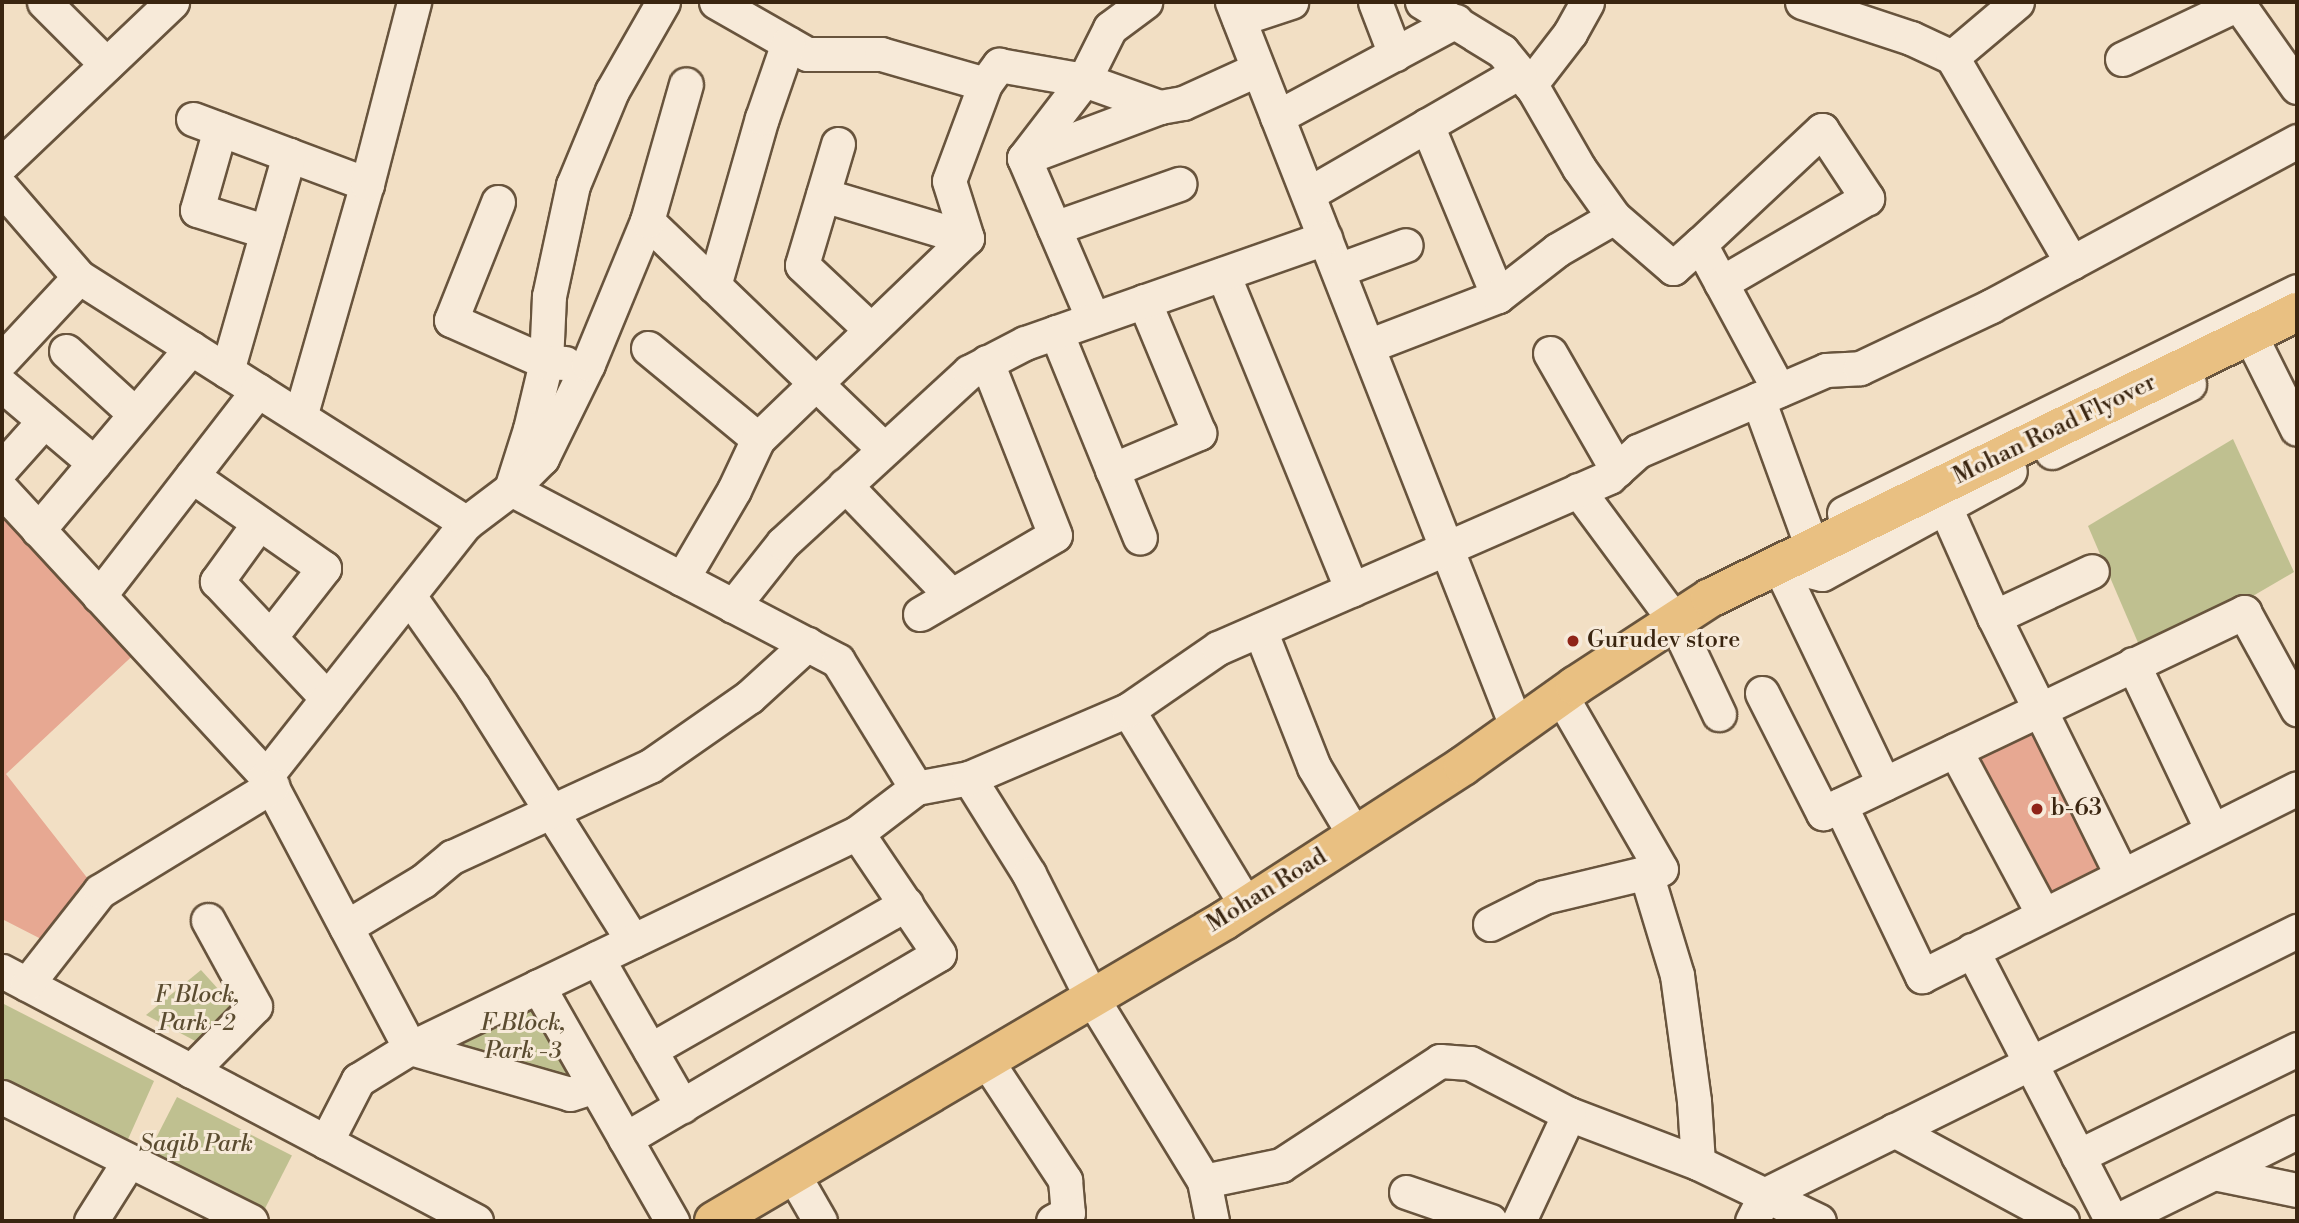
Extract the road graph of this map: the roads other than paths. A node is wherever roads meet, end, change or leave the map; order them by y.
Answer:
1 (44, 2) edge
2 (172, 2) edge
3 (414, 2) edge
4 (663, 2) edge
5 (716, 2) edge
6 (1145, 2) edge
7 (1291, 2) edge
8 (1374, 2) edge
9 (1422, 2) edge
10 (1587, 2) edge
11 (1802, 2) edge
12 (2017, 2) edge
13 (2238, 3) edge
14 (1235, 10) edge
15 (1457, 21) junction
16 (788, 43) junction
17 (1395, 54) junction
18 (1952, 57) junction
19 (2122, 59) dead end
20 (106, 64) junction
21 (1258, 69) junction
22 (1525, 78) junction
23 (1084, 80) junction
24 (685, 84) dead end
25 (985, 84) junction
26 (2297, 87) edge
27 (1160, 107) junction
28 (1278, 117) junction
29 (1427, 125) junction
30 (2297, 141) edge
31 (838, 144) dead end
32 (289, 155) junction
33 (1024, 158) junction
34 (2, 164) edge
35 (367, 184) junction
36 (1179, 184) dead end
37 (2, 188) edge
38 (1308, 194) junction
39 (823, 195) junction
40 (498, 202) dead end
41 (1614, 216) junction
42 (647, 221) junction
43 (1054, 228) junction
44 (267, 232) junction
45 (967, 238) junction
46 (1325, 238) junction
47 (1700, 244) junction
48 (1406, 245) dead end
49 (2072, 262) junction
50 (1338, 270) junction
51 (1223, 274) junction
52 (79, 277) junction
53 (1721, 283) junction
54 (714, 286) junction
55 (2297, 290) edge
56 (1498, 296) junction
57 (1144, 301) junction
58 (2297, 312) edge
59 (1093, 319) junction
60 (870, 329) junction
61 (2297, 329) edge
62 (1056, 332) junction
63 (1368, 346) junction
64 (191, 348) junction
65 (648, 348) dead end
66 (2257, 349) junction
67 (66, 351) dead end
68 (1550, 353) dead end
69 (2, 360) edge
70 (546, 362) junction
71 (987, 362) junction
72 (588, 364) junction
73 (227, 371) junction
74 (814, 382) junction
75 (2, 385) edge
76 (258, 390) junction
77 (1769, 395) junction
78 (135, 414) junction
79 (300, 417) junction
80 (44, 421) junction
81 (2297, 429) edge
82 (758, 439) junction
83 (884, 449) junction
84 (94, 463) junction
85 (2, 468) edge
86 (1112, 470) junction
87 (1617, 470) junction
88 (192, 476) junction
89 (845, 485) junction
90 (511, 489) junction
91 (2, 490) edge
92 (1578, 490) junction
93 (1945, 506) junction
94 (259, 523) junction
95 (467, 523) junction
96 (38, 530) junction
97 (1140, 538) dead end
98 (1808, 540) junction
99 (1447, 549) junction
100 (1769, 567) junction
101 (2092, 571) dead end
102 (682, 579) junction
103 (1352, 590) junction
104 (951, 595) junction
105 (99, 596) junction
106 (409, 597) junction
107 (733, 606) junction
108 (920, 614) dead end
109 (1994, 617) junction
110 (1675, 621) junction
111 (1260, 630) junction
112 (270, 637) junction
113 (807, 644) junction
114 (2133, 664) junction
115 (1762, 693) dead end
116 (1561, 696) junction
117 (327, 698) junction
118 (2040, 709) junction
119 (2297, 709) edge
120 (1128, 710) junction
121 (1719, 714) dead end
122 (1517, 728) junction
123 (1955, 750) junction
124 (970, 778) junction
125 (269, 781) junction
126 (1884, 784) junction
127 (916, 788) junction
128 (2297, 788) edge
129 (1840, 805) junction
130 (552, 813) junction
131 (2212, 830) junction
132 (857, 833) junction
133 (1355, 836) junction
134 (1646, 873) junction
135 (2121, 874) junction
136 (906, 904) junction
137 (1246, 905) junction
138 (2043, 914) junction
139 (208, 920) dead end
140 (1490, 924) dead end
141 (346, 928) junction
142 (2297, 931) edge
143 (632, 941) junction
144 (1972, 950) junction
145 (597, 958) junction
146 (14, 977) edge
147 (538, 986) junction
148 (1091, 998) junction
149 (410, 1048) junction
150 (2297, 1049) edge
151 (650, 1050) junction
152 (986, 1060) junction
153 (2031, 1063) junction
154 (191, 1070) junction
155 (595, 1086) junction
156 (2, 1097) edge
157 (682, 1105) junction
158 (1569, 1114) junction
159 (1894, 1130) junction
160 (2297, 1132) edge
161 (625, 1139) junction
162 (326, 1142) junction
163 (2078, 1156) junction
164 (129, 1161) junction
165 (1698, 1163) junction
166 (2214, 1173) junction
167 (793, 1174) junction
168 (1204, 1181) junction
169 (2297, 1190) edge
170 (1406, 1192) dead end
171 (1759, 1208) edge
172 (91, 1221) edge
173 (251, 1221) edge
174 (476, 1221) edge
175 (672, 1221) edge
176 (713, 1221) edge
177 (820, 1221) edge
178 (1054, 1221) edge
179 (1212, 1221) edge
180 (1490, 1221) edge
181 (1519, 1221) edge
182 (1819, 1221) edge
183 (2062, 1221) edge
184 (2114, 1221) edge

1 - 20 street
2 - 20 street
3 - 35 street
4 - 70 street
5 - 16 street
6 - 23 street
7 - 14 street
8 - 17 street
9 - 15 street
10 - 22 street
11 - 18 street
12 - 18 street
13 - 19 street
13 - 26 street
14 - 21 street
15 - 17 street
15 - 22 street
16 - 25 street
16 - 54 street
17 - 28 street
18 - 49 street
20 - 34 street
21 - 27 street
21 - 28 street
22 - 29 street
22 - 41 street
23 - 25 street
23 - 27 street
23 - 33 street
24 - 42 street
25 - 45 street
27 - 33 street
28 - 38 street
29 - 38 street
29 - 56 street
30 - 49 street
31 - 39 street
32 - 35 street
32 - 44 street
32 - 44 street
33 - 43 street
35 - 79 street
36 - 43 street
37 - 52 street
38 - 46 street
39 - 45 street
39 - 60 street
40 - 70 street
41 - 47 street
41 - 56 street
42 - 54 street
42 - 72 street
43 - 59 street
44 - 73 street
45 - 60 street
46 - 50 street
46 - 51 street
47 - 53 street
47 - 53 street
48 - 50 street
49 - 77 street
50 - 63 street
51 - 57 street
51 - 103 street
52 - 64 street
52 - 69 street
53 - 77 street
54 - 74 street
55 - 98 street
56 - 63 street
57 - 59 street
57 - 86 street
58 - 98 main road, Mohan Road Flyover
59 - 62 street
60 - 74 street
61 - 66 street
62 - 71 street
62 - 86 street
63 - 99 street
64 - 73 street
64 - 78 street
65 - 82 street
66 - 81 street
66 - 93 street
67 - 78 street
68 - 87 street
70 - 72 street
70 - 90 street
71 - 83 street
71 - 104 street
72 - 90 street
73 - 76 street
74 - 82 street
74 - 83 street
75 - 80 street
76 - 79 street
76 - 88 street
77 - 87 street
77 - 98 street
78 - 84 street
79 - 95 street
80 - 84 street
80 - 85 street
82 - 102 street
83 - 89 street
84 - 96 street
86 - 97 street
87 - 92 street
88 - 94 street
88 - 105 street
89 - 104 street
89 - 107 street
90 - 95 street
90 - 102 street
91 - 96 street
92 - 99 street
92 - 110 street
93 - 100 street
93 - 109 street
94 - 112 street
94 - 112 street
95 - 106 street
96 - 105 street
98 - 100 main road, Mohan Road
99 - 103 street
99 - 122 street
100 - 110 main road, Mohan Road
100 - 126 street
101 - 109 street
102 - 107 street
103 - 111 street
104 - 108 street
105 - 125 street
106 - 117 street
106 - 130 street
107 - 113 street
109 - 118 street
110 - 116 main road, Mohan Road
110 - 121 street
111 - 120 street
111 - 133 street
112 - 117 street
113 - 127 street
113 - 130 street
114 - 118 street
114 - 119 street
114 - 131 street
115 - 129 street
116 - 122 main road, Mohan Road
116 - 134 street
117 - 125 street
118 - 123 street
118 - 135 street
120 - 124 street
120 - 137 street
122 - 133 main road, Mohan Road
123 - 126 street
123 - 138 street
124 - 127 street
124 - 148 street
125 - 141 street
125 - 146 street
126 - 129 street
127 - 132 street
128 - 131 street
129 - 144 street
130 - 141 street
130 - 143 street
131 - 135 street
132 - 136 street
132 - 143 street
133 - 137 main road, Mohan Road
134 - 140 street
134 - 165 street
135 - 138 street
136 - 151 street
136 - 157 street
137 - 148 main road, Mohan Road
138 - 144 street
139 - 154 street
141 - 149 street
142 - 153 street
143 - 145 street
144 - 153 street
145 - 147 street
145 - 151 street
146 - 154 street
147 - 149 street
147 - 155 street
148 - 152 main road, Mohan Road
148 - 168 street
149 - 155 street
149 - 162 street
150 - 163 street
151 - 157 street
152 - 167 main road, Mohan Road
152 - 178 street
153 - 159 street
153 - 163 street
154 - 162 street
155 - 161 street
156 - 164 street
157 - 161 street
158 - 165 street
158 - 168 street
158 - 181 street
159 - 171 street
159 - 183 street
160 - 166 street
161 - 175 street
162 - 174 street
163 - 184 street
164 - 172 street
164 - 173 street
165 - 171 street
166 - 169 street
166 - 184 street
167 - 176 main road, Mohan Road
167 - 177 street
168 - 179 street
170 - 180 street
171 - 182 street

